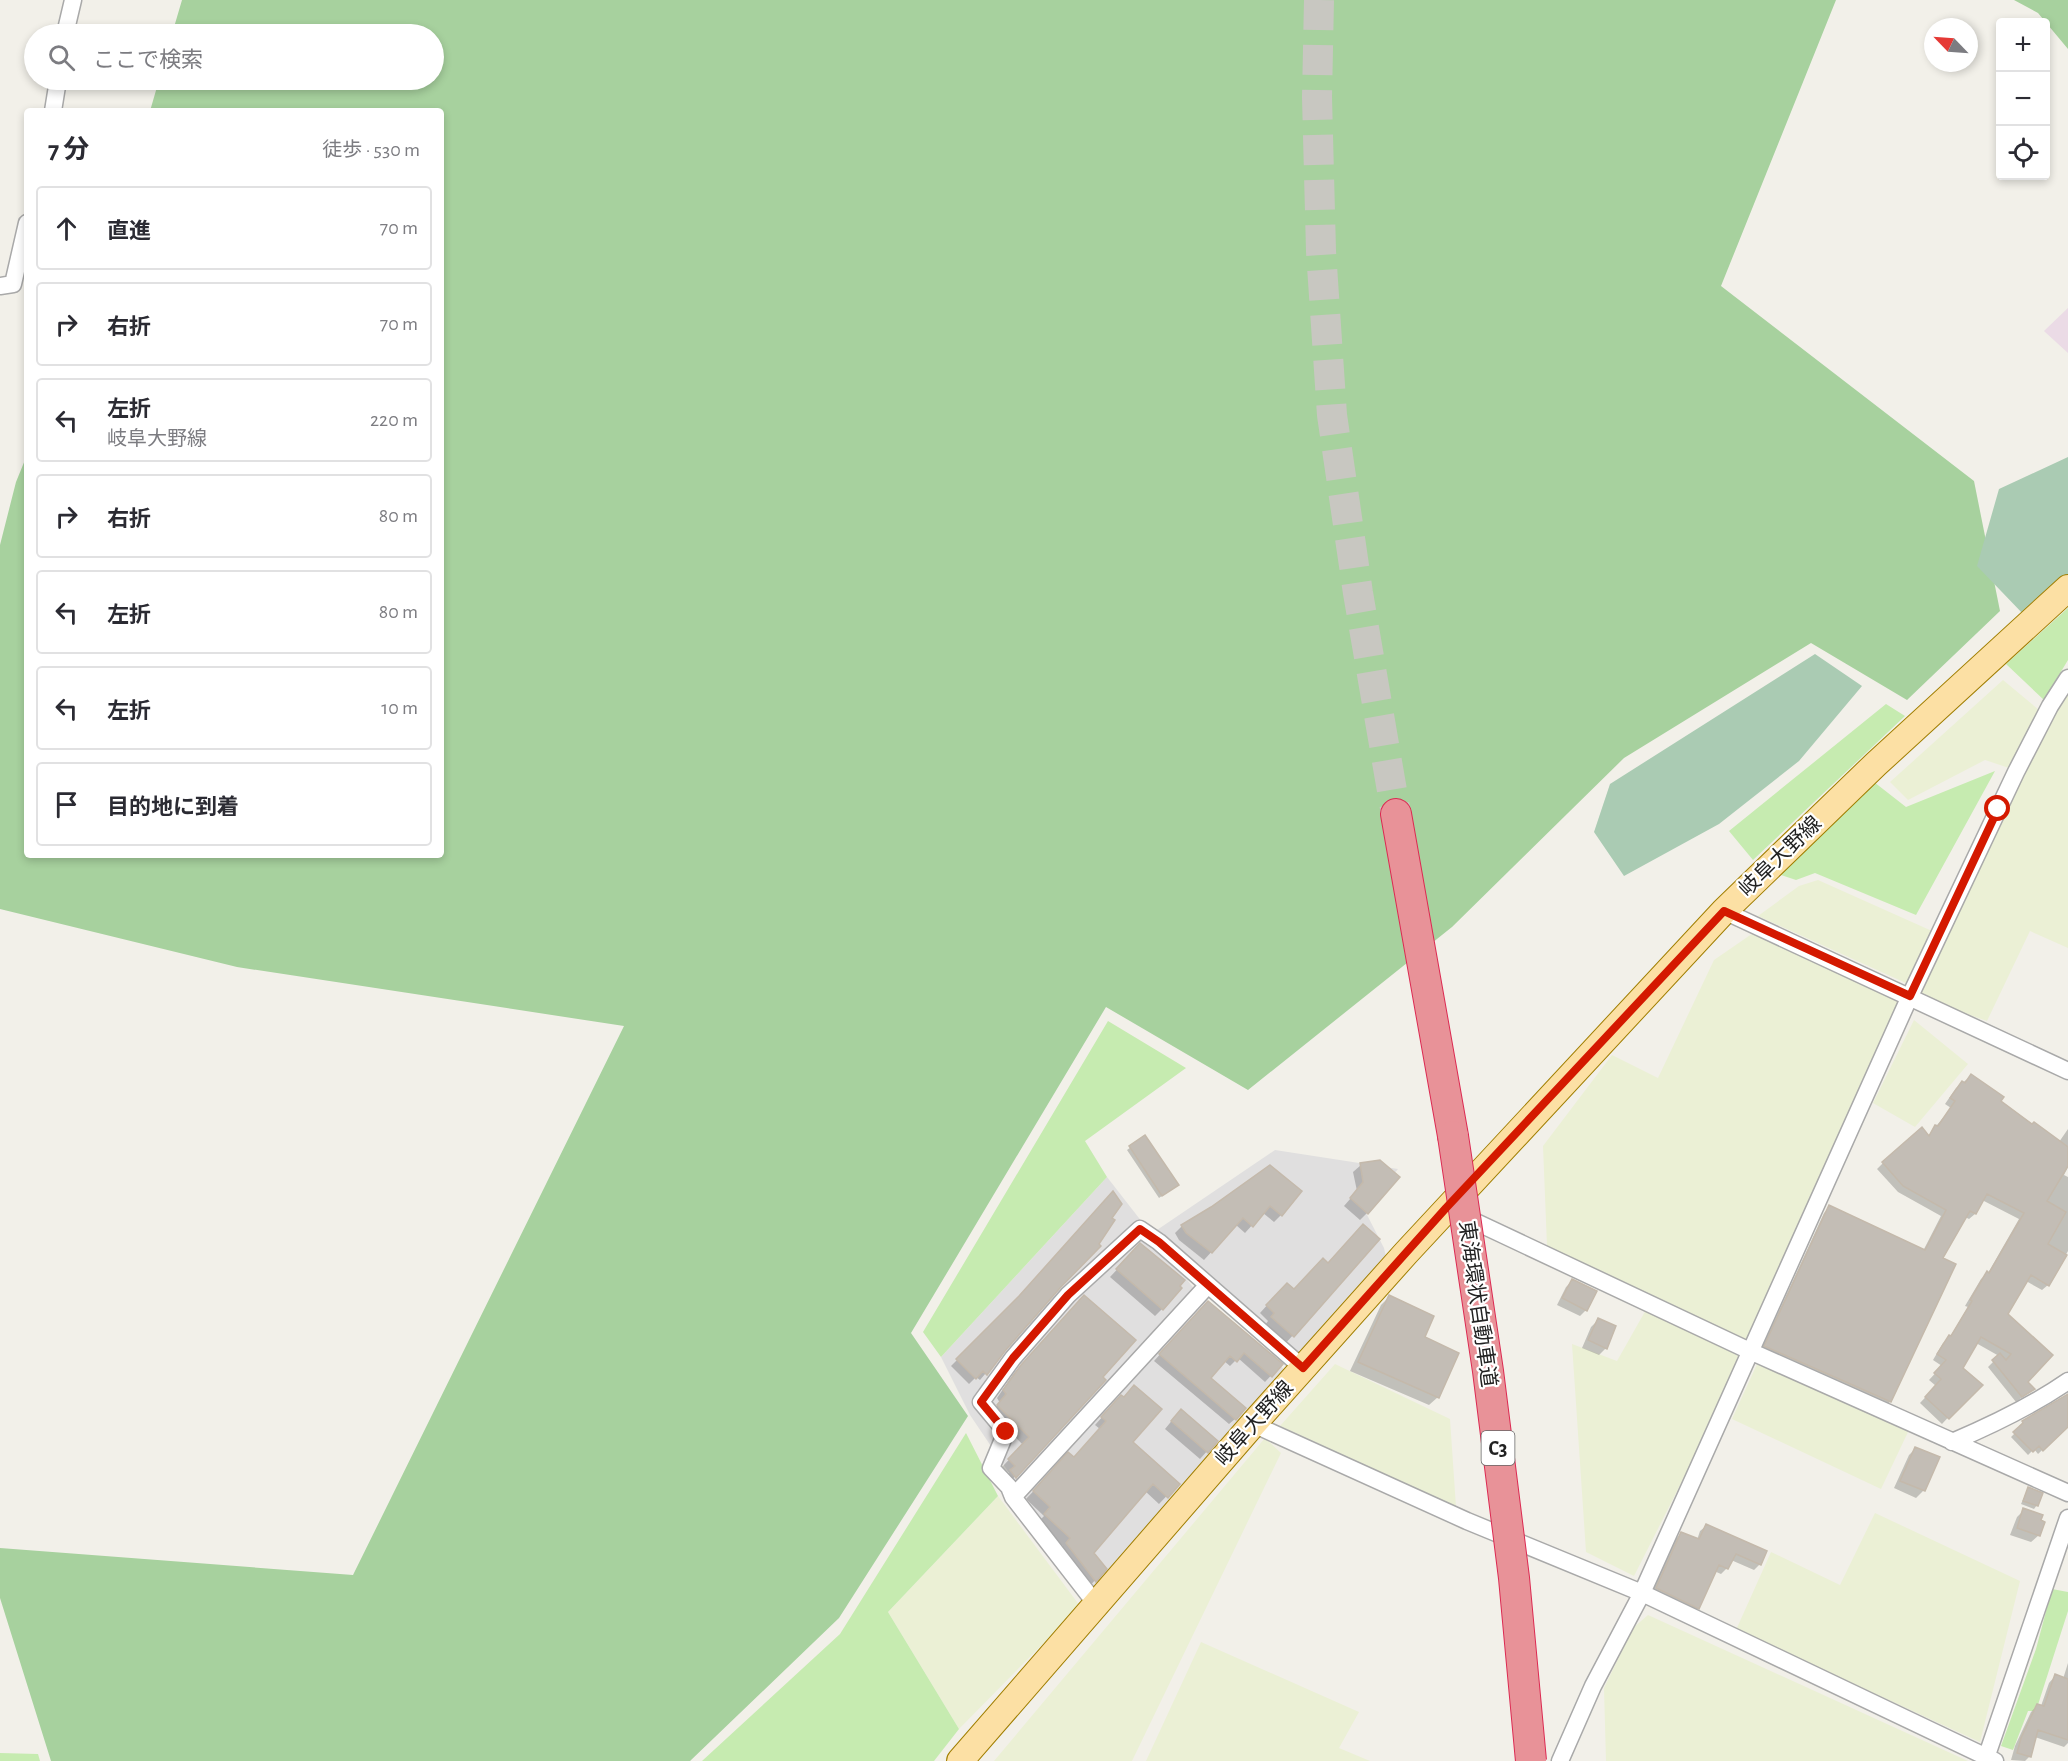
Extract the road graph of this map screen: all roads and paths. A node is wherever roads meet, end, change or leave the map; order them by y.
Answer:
1 (73, 0) edge
2 (67, 24) edge
3 (56, 90) edge
4 (53, 108) edge
5 (24, 236) edge
6 (0, 286) edge
7 (2068, 588) edge
8 (2068, 678) edge
9 (1396, 814) tunnel mouth
10 (1724, 911) junction
11 (1910, 996) junction
12 (2068, 1071) edge
13 (1446, 1208) junction
14 (1208, 1285) junction
15 (1752, 1352) junction
16 (1303, 1368) junction
17 (2068, 1381) edge
18 (1253, 1424) junction
19 (1952, 1442) junction
20 (2068, 1493) edge
21 (1013, 1497) junction
22 (2068, 1518) edge
23 (1642, 1593) junction
24 (1096, 1604) junction
25 (1989, 1760) edge
26 (960, 1761) edge
27 (1531, 1761) edge
28 (1560, 1761) edge

1 - 2 street
3 - 4 street
5 - 6 street
7 - 10 main road, 岐阜大野線
8 - 11 street
9 - 27 highway, 東海環状自動車道 / C3, bridge
10 - 11 street
10 - 13 main road, 岐阜大野線
11 - 12 street
11 - 15 street
13 - 15 street
13 - 16 main road, 岐阜大野線
14 - 16 street
14 - 21 street
14 - 21 street
15 - 19 street
15 - 23 street
16 - 18 main road, 岐阜大野線
17 - 19 street
18 - 23 street
18 - 24 main road, 岐阜大野線
19 - 20 street
21 - 24 street
22 - 25 street
23 - 25 street
23 - 28 street
24 - 26 main road, 岐阜大野線

